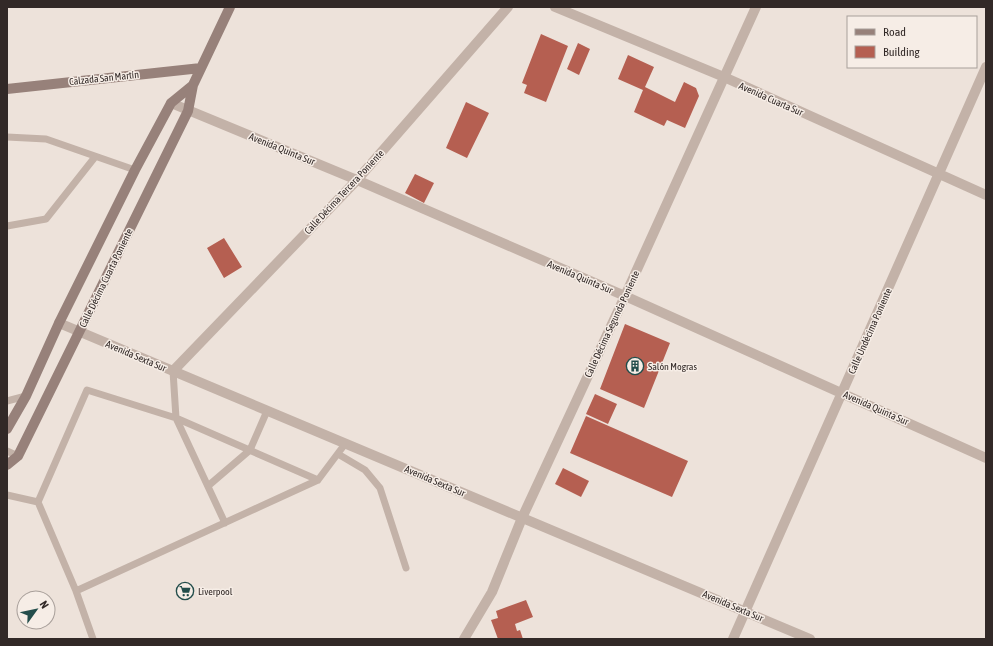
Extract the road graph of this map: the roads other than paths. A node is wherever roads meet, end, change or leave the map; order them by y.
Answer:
1 (230, 7) edge
2 (508, 7) edge
3 (555, 7) edge
4 (756, 7) edge
5 (986, 67) edge
6 (201, 68) junction
7 (724, 77) junction
8 (193, 85) junction
9 (7, 89) edge
10 (171, 103) junction
11 (188, 110) junction
12 (7, 137) edge
13 (95, 157) junction
14 (136, 170) junction
15 (940, 174) junction
16 (357, 180) junction
17 (986, 195) edge
18 (7, 226) edge
19 (625, 296) junction
20 (59, 323) junction
21 (79, 332) junction
22 (173, 371) junction
23 (842, 393) junction
24 (26, 396) junction
25 (7, 401) edge
26 (267, 411) junction
27 (176, 418) junction
28 (7, 430) edge
29 (345, 444) junction
30 (250, 450) junction
31 (7, 451) edge
32 (338, 454) junction
33 (18, 456) junction
34 (986, 458) edge
35 (7, 465) edge
36 (318, 480) junction
37 (208, 486) junction
38 (7, 495) edge
39 (38, 502) junction
40 (522, 518) junction
41 (225, 523) junction
42 (406, 568) dead end
43 (76, 591) junction
44 (745, 611) junction
45 (93, 639) edge
46 (464, 639) edge
47 (733, 639) edge
48 (810, 639) edge

1 - 6 street, Calle Décima Cuarta Poniente
2 - 16 street, Calle Décima Tercera Poniente
3 - 7 street, Avenida Cuarta Sur
4 - 7 street, Calle Décima Segunda Poniente
5 - 15 street, Calle Undécima Poniente
6 - 8 street, Calle Décima Cuarta Poniente
6 - 9 street, Calzada San Martín
7 - 15 street, Avenida Cuarta Sur
7 - 19 street, Calle Décima Segunda Poniente
8 - 10 street, Calle Décima Cuarta Poniente
8 - 11 street, Calle Décima Cuarta Poniente
10 - 11 street, Avenida Quinta Sur
10 - 14 street, Calle Décima Cuarta Poniente
11 - 16 street, Avenida Quinta Sur
11 - 21 street, Calle Décima Cuarta Poniente
12 - 13 lane
13 - 14 lane
13 - 18 lane
14 - 20 street, Calle Décima Cuarta Poniente
15 - 17 street, Avenida Cuarta Sur
15 - 23 street, Calle Undécima Poniente
16 - 19 street, Avenida Quinta Sur
16 - 22 street, Calle Décima Tercera Poniente
19 - 23 street, Avenida Quinta Sur
19 - 40 street, Calle Décima Segunda Poniente
20 - 21 street, Avenida Sexta Sur
20 - 24 street, Calle Décima Cuarta Poniente
21 - 22 street, Avenida Sexta Sur
21 - 33 street, Calle Décima Cuarta Poniente
22 - 26 street, Avenida Sexta Sur
22 - 27 lane
23 - 34 street, Avenida Quinta Sur
23 - 44 street, Calle Undécima Poniente
24 - 25 lane
24 - 28 street, Calle Décima Cuarta Poniente
26 - 29 street, Avenida Sexta Sur
26 - 30 lane
27 - 30 lane
27 - 37 lane
27 - 39 lane
29 - 32 lane
29 - 40 street, Avenida Sexta Sur
30 - 36 lane
30 - 37 lane
31 - 33 lane
32 - 36 lane
32 - 42 lane
33 - 35 street, Calle Décima Cuarta Poniente
36 - 41 lane
37 - 41 lane
38 - 39 lane
39 - 43 lane
40 - 44 street, Avenida Sexta Sur
40 - 46 street, Calle Décima Segunda Poniente
41 - 43 lane
43 - 45 lane
44 - 47 street, Calle Undécima Poniente
44 - 48 street, Avenida Sexta Sur

